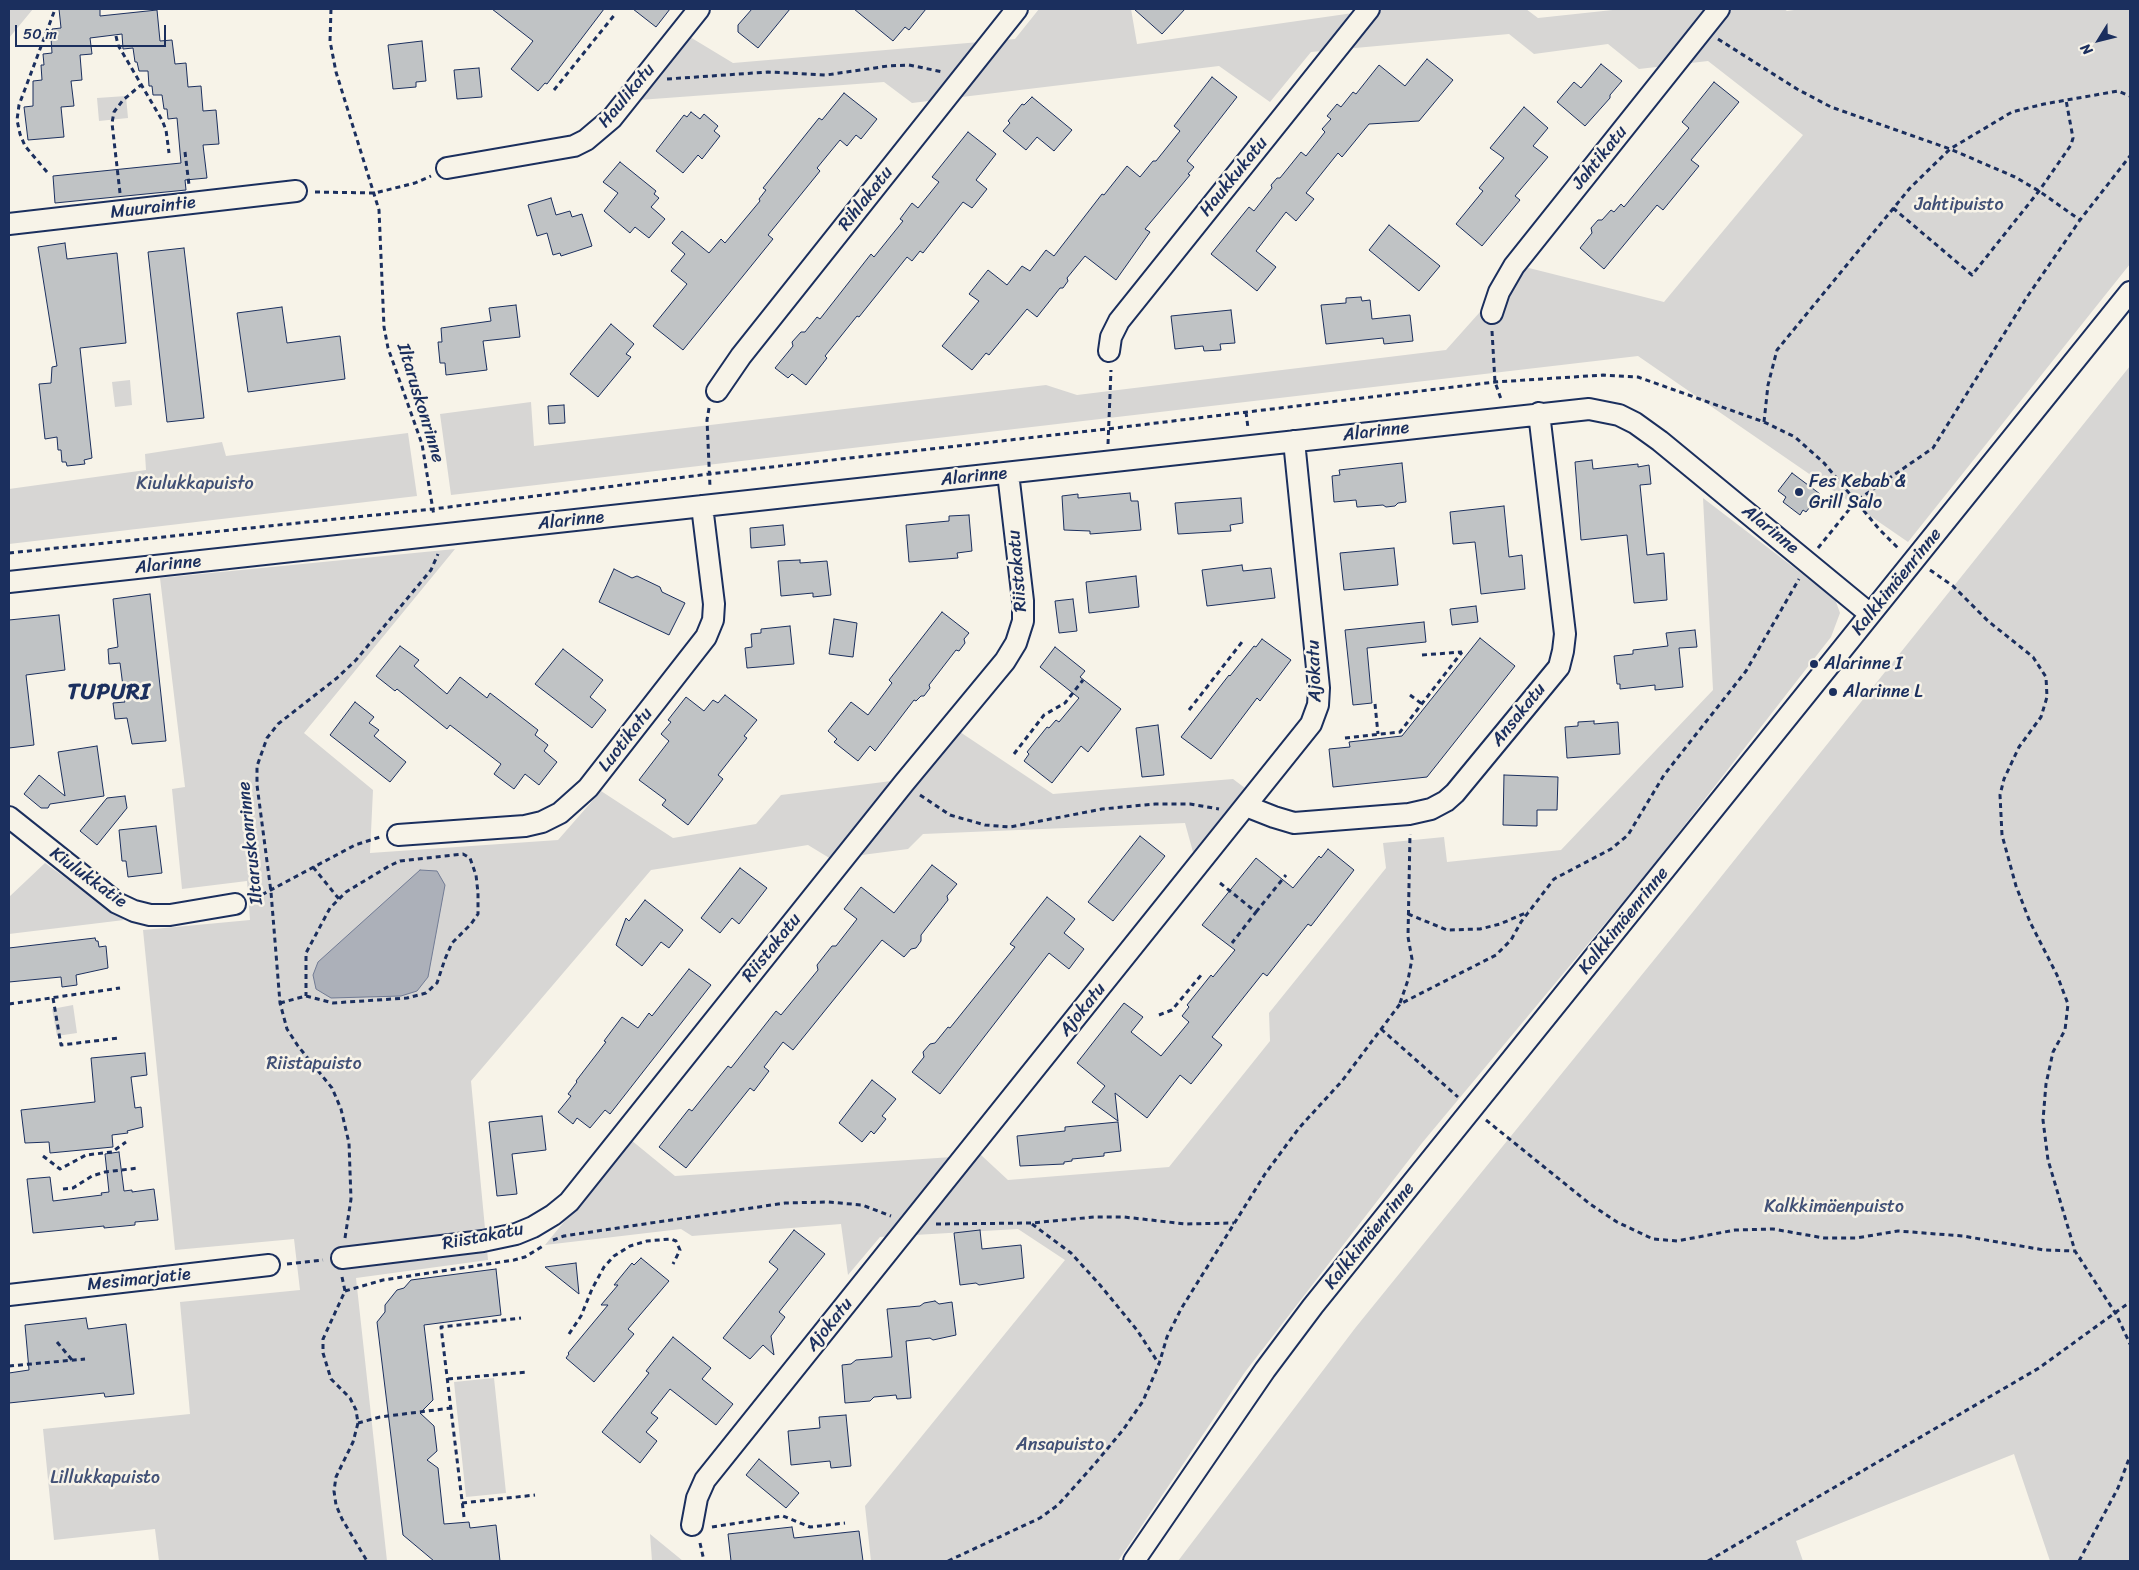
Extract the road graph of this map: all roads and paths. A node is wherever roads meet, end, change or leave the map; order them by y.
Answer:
1 (331, 9) edge
2 (699, 9) edge
3 (1017, 9) edge
4 (1369, 9) edge
5 (1719, 9) edge
6 (54, 12) dead end
7 (616, 13) dead end
8 (1703, 29) junction
9 (116, 36) dead end
10 (644, 78) junction
11 (962, 78) junction
12 (141, 85) junction
13 (554, 90) dead end
14 (2130, 96) edge
15 (2066, 100) junction
16 (1950, 149) junction
17 (185, 152) dead end
18 (169, 153) dead end
19 (2130, 156) edge
20 (447, 168) joint
21 (47, 172) dead end
22 (2039, 191) junction
23 (296, 192) joint
24 (374, 193) junction
25 (191, 203) junction
26 (1893, 208) junction
27 (122, 211) junction
28 (2080, 220) junction
29 (9, 224) edge
30 (2130, 292) edge
31 (1492, 313) joint
32 (1109, 351) joint
33 (1495, 382) dead end
34 (717, 391) joint
35 (1539, 413) junction
36 (1764, 422) dead end
37 (1294, 442) junction
38 (1109, 462) junction
39 (1008, 473) junction
40 (706, 505) junction
41 (437, 536) junction
42 (1915, 560) junction
43 (1808, 561) junction
44 (9, 582) edge
45 (1870, 614) junction
46 (1242, 642) dead end
47 (1422, 656) dead end
48 (1083, 680) dead end
49 (1410, 695) dead end
50 (1375, 704) dead end
51 (1422, 704) junction
52 (1189, 710) dead end
53 (1378, 734) junction
54 (1345, 738) dead end
55 (1014, 754) dead end
56 (904, 783) junction
57 (1242, 812) junction
58 (1409, 814) junction
59 (9, 817) edge
60 (398, 835) joint
61 (313, 868) junction
62 (1286, 875) dead end
63 (1220, 883) dead end
64 (271, 892) junction
65 (339, 899) junction
66 (235, 904) joint
67 (1256, 912) junction
68 (1528, 912) junction
69 (1408, 914) junction
70 (1232, 943) dead end
71 (1202, 974) dead end
72 (120, 988) dead end
73 (306, 996) junction
74 (52, 998) junction
75 (280, 1003) junction
76 (9, 1004) edge
77 (1400, 1004) junction
78 (1159, 1015) dead end
79 (1381, 1028) junction
80 (120, 1038) dead end
81 (1473, 1110) junction
82 (126, 1142) dead end
83 (43, 1156) dead end
84 (138, 1168) dead end
85 (63, 1189) dead end
86 (912, 1222) junction
87 (1032, 1223) junction
88 (1235, 1223) junction
89 (2075, 1251) junction
90 (342, 1258) junction
91 (673, 1264) dead end
92 (269, 1266) dead end
93 (345, 1291) junction
94 (9, 1294) edge
95 (2130, 1302) edge
96 (2116, 1314) junction
97 (520, 1318) dead end
98 (569, 1334) dead end
99 (57, 1342) dead end
100 (2130, 1344) edge
101 (85, 1358) dead end
102 (72, 1360) junction
103 (1159, 1364) junction
104 (9, 1366) edge
105 (526, 1372) dead end
106 (448, 1379) junction
107 (451, 1408) junction
108 (358, 1423) junction
109 (2130, 1456) edge
110 (535, 1495) dead end
111 (462, 1503) junction
112 (464, 1517) dead end
113 (845, 1523) dead end
114 (692, 1525) joint
115 (367, 1561) edge
116 (948, 1561) edge
117 (1134, 1561) edge
118 (1708, 1561) edge
119 (2079, 1561) edge

1 - 24 path, Iltaruskonrinne
2 - 10 street, Haulikatu
3 - 11 street, Rihlakatu
4 - 32 street, Haukkukatu
5 - 8 street, Jahtikatu
6 - 21 path
7 - 13 path
8 - 16 path
8 - 31 street, Jahtikatu
9 - 12 path
10 - 11 path
10 - 20 street, Haulikatu
11 - 34 street, Rihlakatu
12 - 18 path
12 - 27 path
14 - 15 path
15 - 16 path
15 - 22 path
16 - 22 path
16 - 26 path
17 - 25 path
19 - 28 path
20 - 24 path
22 - 26 path
22 - 28 path
23 - 24 path
23 - 25 street, Muuraintie
24 - 41 path, Iltaruskonrinne
25 - 27 street, Muuraintie
26 - 36 path
27 - 29 street, Muuraintie
28 - 43 path
30 - 42 street, Kalkkimäenrinne
31 - 33 path
32 - 38 path
34 - 40 path
35 - 37 street, Alarinne
35 - 43 street, Alarinne
35 - 58 street, Ansakatu
37 - 38 street, Alarinne
37 - 57 street, Ajokatu
38 - 39 street, Alarinne
39 - 40 street, Alarinne
39 - 56 street, Riistakatu
40 - 41 street, Alarinne
40 - 60 street, Luotikatu
41 - 44 street, Alarinne
41 - 64 path, Iltaruskonrinne
42 - 45 street, Kalkkimäenrinne
42 - 89 path
43 - 45 street, Alarinne
43 - 68 path
45 - 81 street, Kalkkimäenrinne
46 - 52 path
47 - 51 path
48 - 55 path
49 - 51 path
50 - 53 path
51 - 53 path
53 - 54 path
56 - 57 path
56 - 90 street, Riistakatu
57 - 58 street, Ansakatu
57 - 86 street, Ajokatu
58 - 69 path
59 - 66 street, Kiulukkatie
60 - 61 path
61 - 64 path
61 - 65 path
62 - 67 path
63 - 67 path
64 - 66 path
64 - 75 path, Iltaruskonrinne
65 - 73 path
65 - 73 path
67 - 70 path
68 - 69 path
68 - 77 path
69 - 77 path
71 - 78 path
72 - 74 path
73 - 75 path
74 - 76 path
74 - 80 path
75 - 90 path, Iltaruskonrinne
77 - 79 path
79 - 81 path
79 - 88 path
81 - 89 path
81 - 117 street, Kalkkimäenrinne
82 - 83 path
84 - 85 path
86 - 87 path
86 - 93 path
86 - 114 street, Ajokatu
87 - 88 path
87 - 103 path
88 - 103 path
89 - 96 path
90 - 93 path, Iltaruskonrinne
91 - 98 path
92 - 94 street, Mesimarjatie
93 - 108 path, Iltaruskonrinne
95 - 96 path
96 - 100 path
96 - 118 path
97 - 106 path
99 - 102 path
101 - 102 path
102 - 104 path
103 - 116 path
105 - 106 path
106 - 107 path
107 - 108 path
107 - 111 path
108 - 115 path
109 - 119 path
110 - 111 path
111 - 112 path
113 - 114 path

